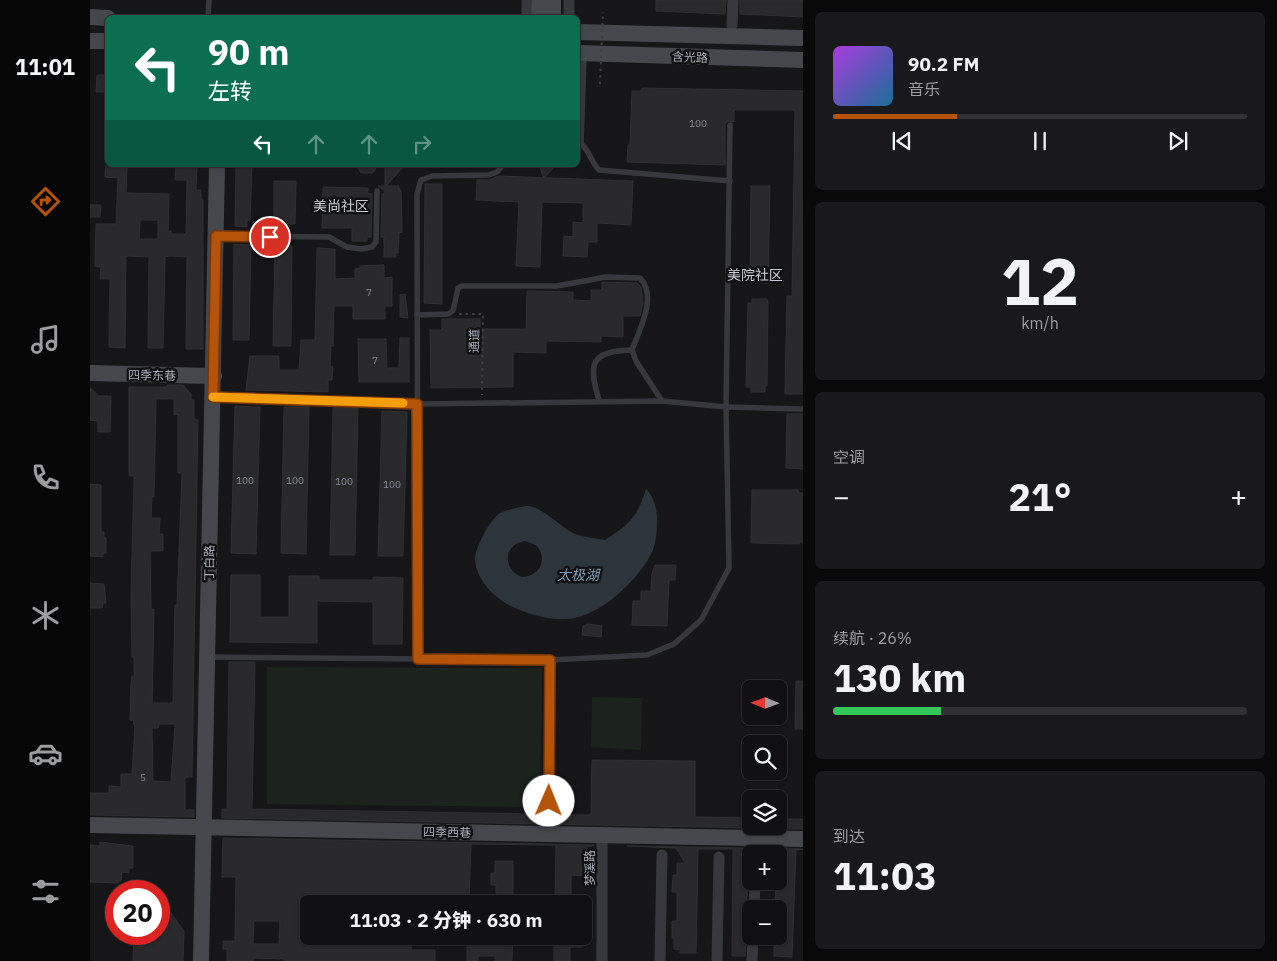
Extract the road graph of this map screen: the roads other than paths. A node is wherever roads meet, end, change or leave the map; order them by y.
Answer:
1 (209, 0) edge
2 (527, 0) edge
3 (540, 0) edge
4 (553, 0) edge
5 (569, 0) edge
6 (733, 0) edge
7 (208, 15) edge
8 (526, 15) edge
9 (540, 15) edge
10 (553, 15) edge
11 (569, 15) edge
12 (90, 17) edge
13 (105, 18) edge
14 (732, 25) dead end
15 (580, 32) edge
16 (803, 38) edge
17 (90, 41) edge
18 (105, 41) edge
19 (581, 54) edge
20 (803, 60) edge
21 (580, 99) edge
22 (730, 124) dead end
23 (580, 145) edge
24 (217, 167) edge
25 (501, 167) edge
26 (730, 181) junction
27 (377, 191) dead end
28 (216, 236) junction
29 (417, 315) junction
30 (632, 350) junction
31 (90, 373) edge
32 (214, 376) junction
33 (213, 397) junction
34 (599, 400) junction
35 (662, 400) junction
36 (417, 404) junction
37 (726, 407) junction
38 (803, 409) edge
39 (207, 657) junction
40 (418, 659) junction
41 (550, 660) junction
42 (549, 801) dead end
43 (90, 825) edge
44 (203, 827) junction
45 (602, 836) junction
46 (803, 839) edge
47 (662, 855) dead end
48 (719, 858) dead end
49 (753, 945) edge
50 (200, 961) edge
51 (602, 961) edge
52 (660, 961) edge
53 (717, 961) edge
54 (752, 961) edge

1 - 7 lane
2 - 8 street
3 - 9 street
4 - 10 street
5 - 11 street
6 - 14 street
12 - 13 street
15 - 16 street, 含光路
17 - 18 street
19 - 20 street, 含光路
19 - 21 lane
22 - 26 lane
23 - 26 lane
24 - 28 street, 丁白路
25 - 29 lane
26 - 37 lane
27 - 28 lane
28 - 32 street, 丁白路
29 - 30 lane
29 - 36 lane
30 - 34 lane
30 - 35 lane
31 - 32 street, 四季东巷
32 - 33 street, 丁白路
33 - 36 lane
33 - 39 street, 丁白路
34 - 35 lane
34 - 36 lane
35 - 37 lane
36 - 40 lane
37 - 38 lane
37 - 41 lane
39 - 40 lane
39 - 44 street, 丁白路
40 - 41 lane
41 - 42 lane
43 - 44 street, 四季西巷
44 - 45 street, 四季西巷
44 - 50 street, 丁白路
45 - 46 street, 四季西巷
45 - 51 street, 梦溪路
47 - 52 street
48 - 53 street
49 - 54 street

